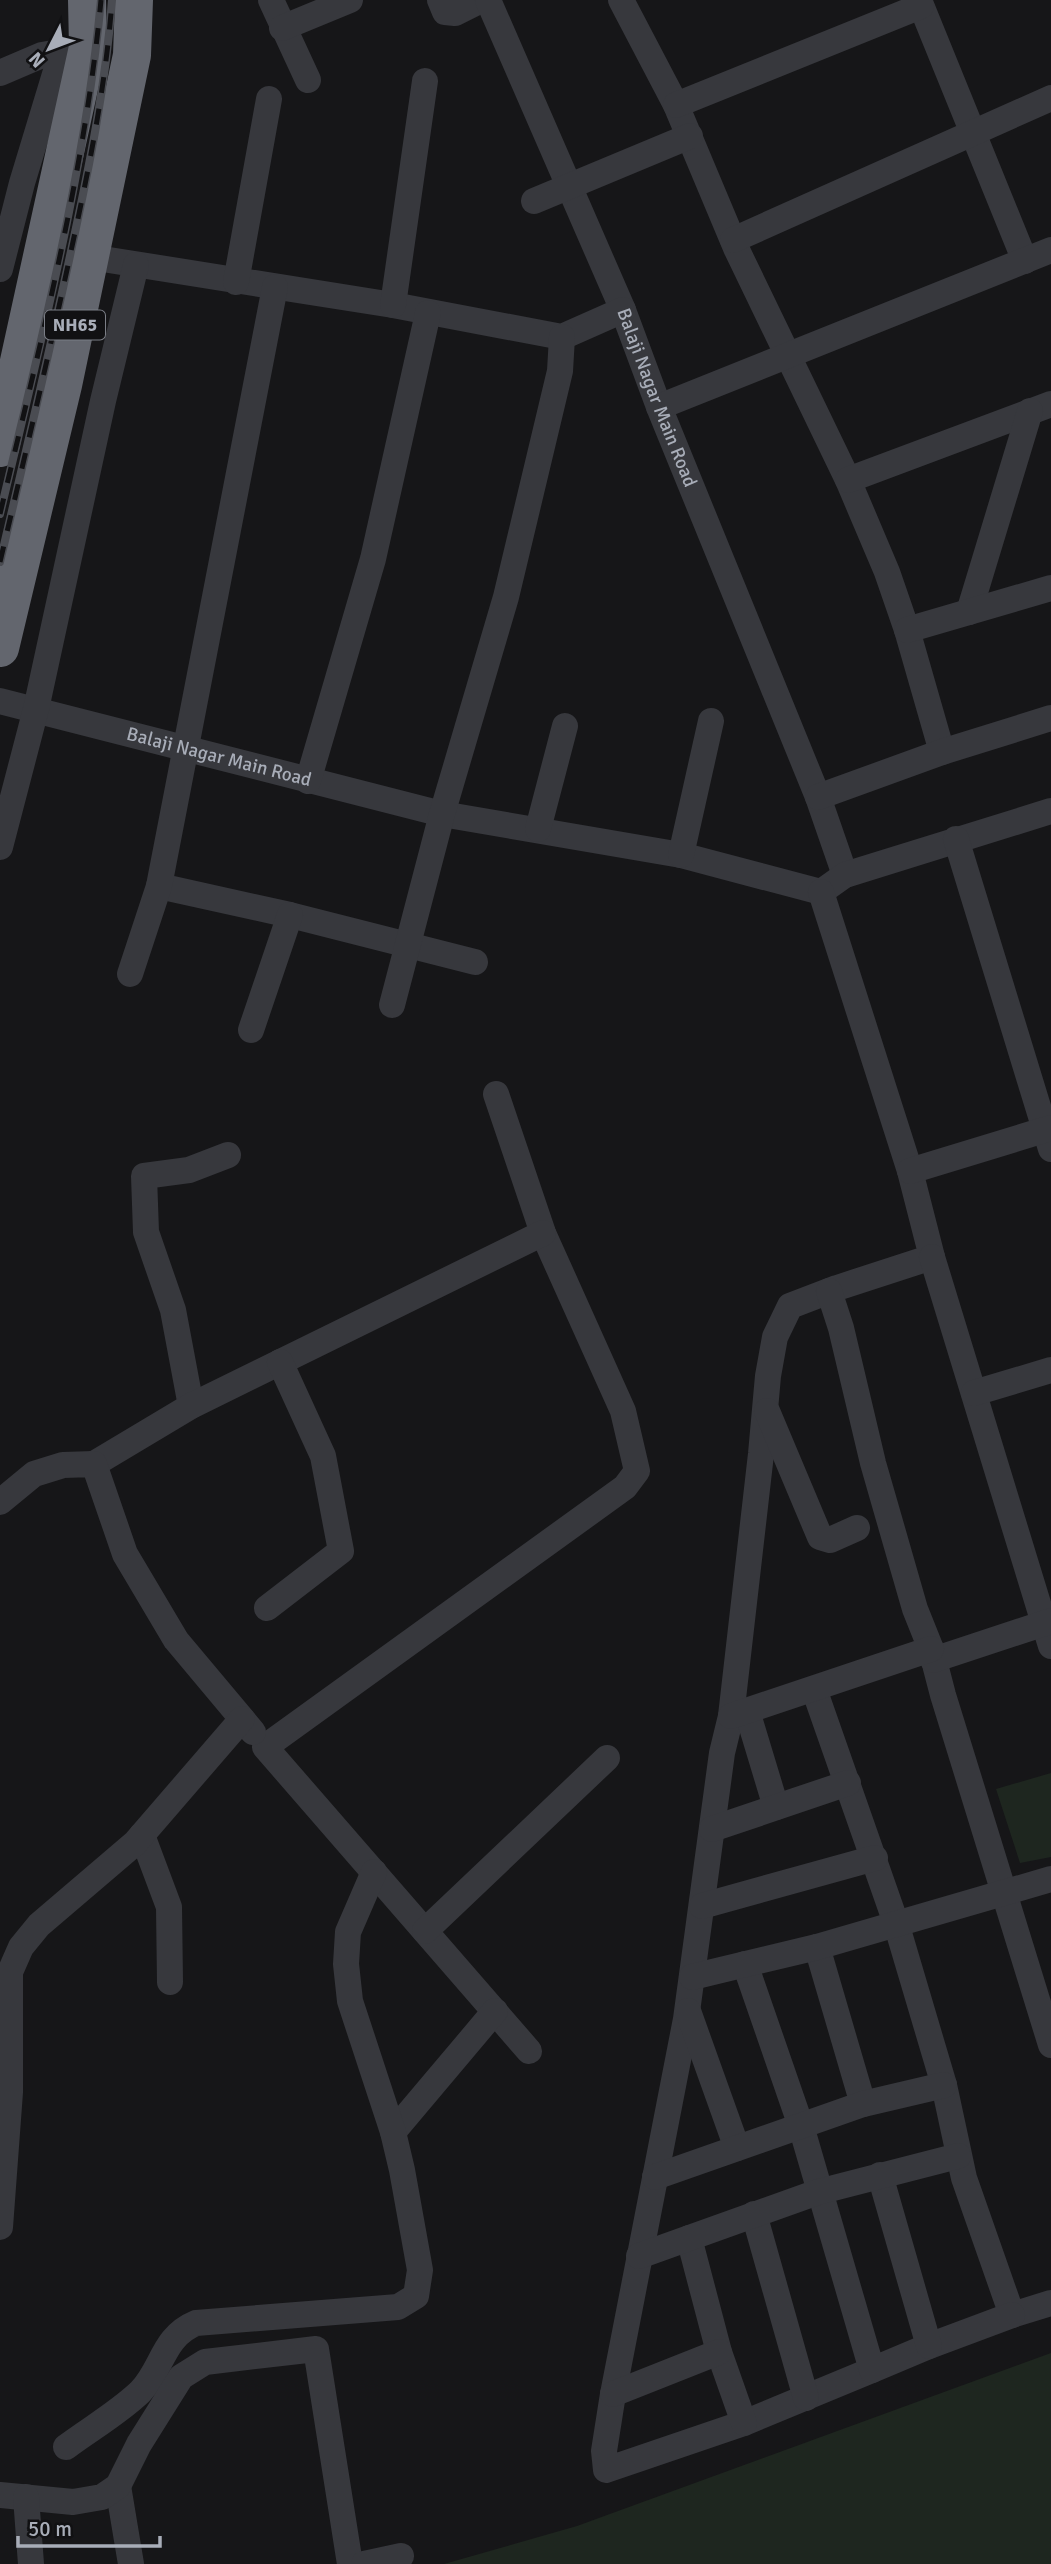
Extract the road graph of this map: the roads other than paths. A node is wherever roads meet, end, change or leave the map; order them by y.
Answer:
1 (87, 0) edge
2 (271, 0) edge
3 (350, 0) edge
4 (440, 0) edge
5 (481, 0) edge
6 (488, 0) edge
7 (621, 0) edge
8 (136, 1) edge
9 (920, 3) edge
10 (282, 28) junction
11 (75, 49) junction
12 (0, 73) edge
13 (308, 80) dead end
14 (425, 81) dead end
15 (268, 99) dead end
16 (1051, 99) edge
17 (676, 105) junction
18 (975, 133) junction
19 (690, 136) junction
20 (62, 170) junction
21 (11, 187) edge
22 (570, 187) junction
23 (534, 201) dead end
24 (733, 240) junction
25 (1051, 250) edge
26 (90, 257) junction
27 (1025, 261) junction
28 (136, 265) junction
29 (0, 269) edge
30 (236, 282) junction
31 (275, 287) junction
32 (393, 305) junction
33 (623, 310) junction
34 (428, 313) junction
35 (562, 337) junction
36 (789, 356) junction
37 (659, 407) junction
38 (1041, 407) edge
39 (0, 448) edge
40 (848, 480) junction
41 (1051, 588) edge
42 (969, 612) junction
43 (907, 630) junction
44 (0, 648) edge
45 (0, 701) edge
46 (36, 709) junction
47 (1051, 718) edge
48 (711, 720) dead end
49 (565, 726) dead end
50 (184, 747) junction
51 (942, 752) junction
52 (308, 781) junction
53 (817, 797) junction
54 (1051, 811) edge
55 (442, 814) junction
56 (538, 830) junction
57 (956, 839) junction
58 (0, 847) edge
59 (681, 855) junction
60 (845, 875) junction
61 (159, 886) junction
62 (821, 892) junction
63 (290, 915) junction
64 (407, 945) junction
65 (475, 962) dead end
66 (130, 974) dead end
67 (392, 1005) dead end
68 (251, 1030) dead end
69 (496, 1094) dead end
70 (1049, 1136) edge
71 (228, 1155) dead end
72 (910, 1171) junction
73 (543, 1233) junction
74 (932, 1257) junction
75 (829, 1291) junction
76 (280, 1362) junction
77 (1051, 1370) edge
78 (974, 1393) junction
79 (191, 1406) junction
80 (765, 1406) junction
81 (94, 1464) junction
82 (0, 1502) edge
83 (857, 1528) dead end
84 (267, 1608) dead end
85 (1049, 1630) edge
86 (932, 1654) junction
87 (814, 1689) junction
88 (739, 1714) junction
89 (242, 1720) junction
90 (265, 1747) junction
91 (607, 1758) dead end
92 (848, 1783) junction
93 (776, 1807) junction
94 (712, 1829) junction
95 (142, 1835) junction
96 (875, 1858) junction
97 (374, 1872) junction
98 (1051, 1879) edge
99 (1003, 1891) junction
100 (702, 1906) junction
101 (896, 1923) junction
102 (425, 1931) junction
103 (817, 1947) junction
104 (745, 1964) junction
105 (692, 1977) junction
106 (170, 1982) dead end
107 (688, 2008) junction
108 (495, 2011) junction
109 (1047, 2017) edge
110 (1051, 2045) edge
111 (529, 2051) dead end
112 (944, 2085) junction
113 (5, 2091) edge
114 (863, 2104) junction
115 (801, 2126) junction
116 (393, 2132) junction
117 (737, 2148) junction
118 (958, 2156) junction
119 (880, 2175) junction
120 (655, 2177) junction
121 (818, 2192) junction
122 (754, 2214) junction
123 (0, 2227) edge
124 (689, 2238) junction
125 (639, 2256) junction
126 (1051, 2303) edge
127 (1012, 2315) junction
128 (929, 2346) junction
129 (719, 2352) junction
130 (872, 2370) junction
131 (614, 2394) junction
132 (806, 2398) junction
133 (744, 2423) junction
134 (66, 2447) dead end
135 (118, 2486) junction
136 (0, 2495) edge
137 (26, 2497) junction
138 (401, 2556) dead end
139 (31, 2564) edge
140 (131, 2564) edge
141 (350, 2564) edge
142 (364, 2564) edge

1 - 11 highway, NH65
2 - 10 street
3 - 10 street
4 - 5 street
6 - 22 street
7 - 17 street
8 - 26 highway, NH65
9 - 17 street
9 - 18 street
10 - 13 street
11 - 12 street
11 - 20 highway, NH65
11 - 21 street
14 - 32 street
15 - 30 street
16 - 18 street
17 - 19 street
18 - 24 street
18 - 27 street
19 - 22 street
19 - 24 street
20 - 21 street
20 - 39 highway, NH65
21 - 29 street
22 - 23 street
22 - 33 street
24 - 36 street
25 - 27 street
26 - 28 street
26 - 44 highway, NH65
27 - 36 street
28 - 30 street
28 - 46 street
30 - 31 street
31 - 32 street
31 - 50 street
32 - 34 street
33 - 35 street, Balaji Nagar Main Road
33 - 37 street, Balaji Nagar Main Road
34 - 35 street
34 - 52 street
35 - 55 street
36 - 37 street
36 - 40 street
37 - 53 street, Balaji Nagar Main Road
38 - 40 street
38 - 42 street
40 - 43 street
41 - 42 street
42 - 43 street
43 - 51 street
45 - 46 street, Balaji Nagar Main Road
46 - 50 street, Balaji Nagar Main Road
46 - 58 street
47 - 51 street
48 - 59 street
49 - 56 street
50 - 52 street, Balaji Nagar Main Road
50 - 61 street
51 - 53 street
52 - 55 street, Balaji Nagar Main Road
53 - 60 street, Balaji Nagar Main Road
54 - 57 street
55 - 56 street, Balaji Nagar Main Road
55 - 64 street
56 - 59 street, Balaji Nagar Main Road
57 - 60 street
57 - 70 street
59 - 62 street, Balaji Nagar Main Road
60 - 62 street
61 - 63 street
61 - 66 street
62 - 72 street
63 - 64 street
63 - 68 street
64 - 65 street
64 - 67 street
69 - 73 street
70 - 72 street
71 - 79 street
72 - 74 street
73 - 76 street
73 - 90 street
74 - 75 street
74 - 78 street
75 - 80 street
75 - 86 street
76 - 79 street
76 - 84 street
77 - 78 street
78 - 85 street
79 - 81 street
80 - 83 street
80 - 88 street
81 - 82 street
81 - 89 street
85 - 86 street
86 - 87 street
86 - 99 street
87 - 88 street
87 - 92 street
88 - 93 street
88 - 94 street
89 - 90 street
89 - 95 street
90 - 97 street
91 - 102 street
92 - 93 street
92 - 96 street
93 - 94 street
94 - 100 street
95 - 106 street
95 - 113 street
96 - 100 street
96 - 101 street
97 - 102 street
97 - 116 street
98 - 99 street
99 - 101 street
99 - 109 street
100 - 105 street
101 - 103 street
101 - 112 street
102 - 108 street
103 - 104 street
103 - 114 street
104 - 105 street
104 - 115 street
105 - 107 street
107 - 117 street
107 - 120 street
108 - 111 street
108 - 116 street
109 - 110 street
112 - 114 street
112 - 118 street
113 - 123 street
114 - 115 street
115 - 117 street
115 - 121 street
116 - 134 street
117 - 120 street
118 - 119 street
118 - 127 street
119 - 121 street
119 - 128 street
120 - 125 street
121 - 122 street
121 - 130 street
122 - 124 street
122 - 132 street
124 - 125 street
124 - 129 street
125 - 131 street
126 - 127 street
127 - 128 street
128 - 130 street
129 - 131 street
129 - 133 street
130 - 132 street
131 - 133 street
132 - 133 street
135 - 137 street
135 - 140 street
135 - 141 street
136 - 137 street
137 - 139 street
138 - 142 street

